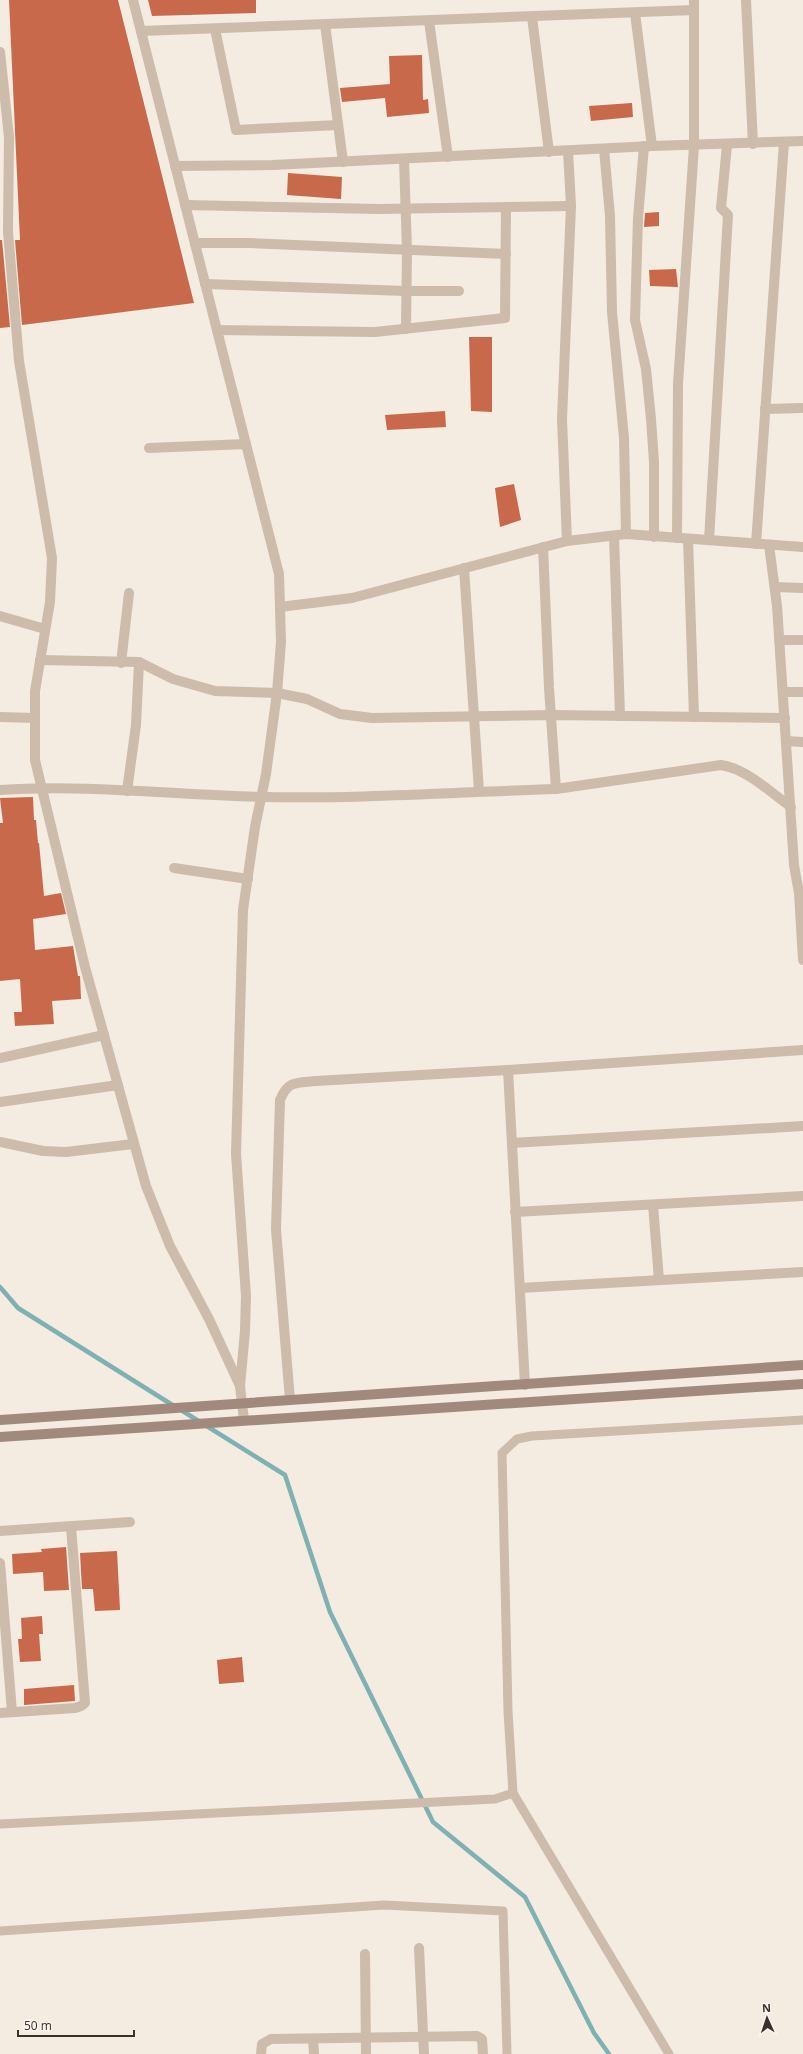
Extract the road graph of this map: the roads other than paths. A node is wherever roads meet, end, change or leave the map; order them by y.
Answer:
1 (133, 0) edge
2 (746, 0) edge
3 (694, 5) edge
4 (635, 13) junction
5 (532, 17) junction
6 (429, 20) junction
7 (325, 24) junction
8 (215, 29) junction
9 (141, 32) junction
10 (0, 52) edge
11 (2, 87) edge
12 (338, 125) junction
13 (784, 142) junction
14 (803, 142) edge
15 (753, 144) junction
16 (728, 145) junction
17 (648, 146) junction
18 (694, 146) junction
19 (604, 149) junction
20 (568, 151) junction
21 (549, 152) junction
22 (448, 157) junction
23 (404, 159) junction
24 (343, 162) junction
25 (175, 166) junction
26 (185, 205) junction
27 (571, 206) junction
28 (506, 207) junction
29 (405, 208) junction
30 (195, 243) junction
31 (407, 250) junction
32 (506, 254) junction
33 (205, 284) junction
34 (406, 291) junction
35 (459, 291) dead end
36 (406, 329) junction
37 (217, 330) junction
38 (803, 408) edge
39 (765, 409) junction
40 (246, 444) junction
41 (149, 448) dead end
42 (626, 534) junction
43 (614, 536) junction
44 (654, 537) junction
45 (677, 538) junction
46 (688, 539) junction
47 (709, 540) junction
48 (568, 541) junction
49 (756, 544) junction
50 (769, 545) junction
51 (803, 546) edge
52 (543, 547) junction
53 (464, 568) junction
54 (775, 587) junction
55 (803, 588) edge
56 (129, 593) dead end
57 (280, 607) junction
58 (0, 616) edge
59 (45, 629) junction
60 (780, 640) junction
61 (803, 640) edge
62 (40, 660) junction
63 (139, 662) junction
64 (121, 663) junction
65 (783, 692) junction
66 (803, 692) edge
67 (276, 693) junction
68 (552, 715) junction
69 (474, 716) junction
70 (620, 716) junction
71 (0, 717) edge
72 (694, 717) junction
73 (35, 718) junction
74 (784, 718) junction
75 (786, 741) junction
76 (803, 742) edge
77 (42, 787) junction
78 (556, 789) junction
79 (0, 790) edge
80 (127, 791) junction
81 (479, 791) junction
82 (261, 797) junction
83 (791, 807) junction
84 (798, 844) edge
85 (174, 868) dead end
86 (248, 879) junction
87 (801, 893) edge
88 (802, 942) edge
89 (803, 960) edge
90 (104, 1035) junction
91 (803, 1050) edge
92 (0, 1058) edge
93 (508, 1070) junction
94 (118, 1085) junction
95 (0, 1102) edge
96 (803, 1126) edge
97 (0, 1142) edge
98 (512, 1143) junction
99 (133, 1144) junction
100 (803, 1196) edge
101 (653, 1205) junction
102 (515, 1212) junction
103 (803, 1272) edge
104 (659, 1280) junction
105 (520, 1288) junction
106 (803, 1365) edge
107 (803, 1384) edge
108 (525, 1385) junction
109 (240, 1386) junction
110 (290, 1400) junction
111 (238, 1403) junction
112 (159, 1409) junction
113 (0, 1420) edge
114 (244, 1420) junction
115 (803, 1420) edge
116 (161, 1426) junction
117 (0, 1437) edge
118 (130, 1522) dead end
119 (71, 1527) junction
120 (0, 1531) edge
121 (0, 1563) edge
122 (12, 1712) junction
123 (0, 1713) edge
124 (513, 1793) junction
125 (0, 1824) edge
126 (0, 1931) edge
127 (419, 1948) dead end
128 (365, 1954) dead end
129 (424, 2037) junction
130 (366, 2038) junction
131 (313, 2039) junction
132 (261, 2054) edge
133 (314, 2054) edge
134 (366, 2054) edge
135 (424, 2054) edge
136 (483, 2054) edge
137 (507, 2054) edge
138 (669, 2054) edge

1 - 9 street
2 - 15 street
3 - 4 street
3 - 18 street
4 - 5 street
4 - 17 street
5 - 6 street
5 - 21 street
6 - 7 street
6 - 22 street
7 - 8 street
7 - 12 street
8 - 9 street
8 - 12 street
9 - 25 street
10 - 11 street
11 - 59 street
12 - 24 street
13 - 14 street
13 - 15 street
13 - 39 street
15 - 16 street
16 - 18 street
16 - 47 street
17 - 18 street
17 - 19 street
17 - 44 street
18 - 45 street
19 - 20 street
19 - 42 street
20 - 21 street
20 - 27 street
21 - 22 street
22 - 23 street
23 - 24 street
23 - 29 street
24 - 25 street
25 - 26 street
26 - 29 street
26 - 30 street
27 - 28 street
27 - 48 street
28 - 29 street
28 - 32 street
29 - 31 street
30 - 31 street
30 - 33 street
31 - 32 street
31 - 34 street
32 - 36 street
33 - 34 street
33 - 37 street
34 - 35 street
34 - 36 street
36 - 37 street
37 - 40 street
38 - 39 street
39 - 49 street
40 - 41 street
40 - 57 street
42 - 43 street
42 - 44 street
43 - 48 street
43 - 70 street
44 - 45 street
45 - 46 street
46 - 47 street
46 - 72 street
47 - 49 street
48 - 52 street
49 - 50 street
50 - 51 street
50 - 54 street
52 - 53 street
52 - 68 street
53 - 57 street
53 - 69 street
54 - 55 street
54 - 60 street
56 - 64 street
57 - 67 street
58 - 59 street
59 - 62 street
60 - 61 street
60 - 65 street
62 - 64 street
62 - 73 street
63 - 64 street
63 - 67 street
63 - 80 street
65 - 66 street
65 - 74 street
67 - 69 street
67 - 82 street
68 - 69 street
68 - 70 street
68 - 78 street
69 - 81 street
70 - 72 street
71 - 73 street
72 - 74 street
73 - 77 street
74 - 75 street
75 - 76 street
75 - 83 street
77 - 79 street
77 - 80 street
77 - 90 street
78 - 81 street
78 - 83 street
80 - 82 street
81 - 82 street
82 - 86 street
83 - 84 street
84 - 87 street
85 - 86 street
86 - 109 street
87 - 88 street
88 - 89 street
90 - 92 street
90 - 94 street
91 - 93 street
93 - 98 street
93 - 110 street
94 - 95 street
94 - 99 street
96 - 98 street
97 - 99 street
98 - 102 street
99 - 109 street
100 - 101 street
101 - 102 street
101 - 104 street
102 - 105 street
103 - 104 street
104 - 105 street
105 - 108 street
106 - 108 street
107 - 114 street
108 - 110 street
109 - 111 street
110 - 111 street
111 - 112 street
111 - 114 street
112 - 113 street
112 - 116 street
114 - 116 street
115 - 124 lane
116 - 117 street
118 - 119 street
119 - 120 street
119 - 122 street
121 - 122 street
122 - 123 street
124 - 125 lane
124 - 138 lane
126 - 137 lane
127 - 129 street
128 - 130 street
129 - 130 street
129 - 135 street
129 - 136 street
130 - 131 street
130 - 134 street
131 - 132 street
131 - 133 street

